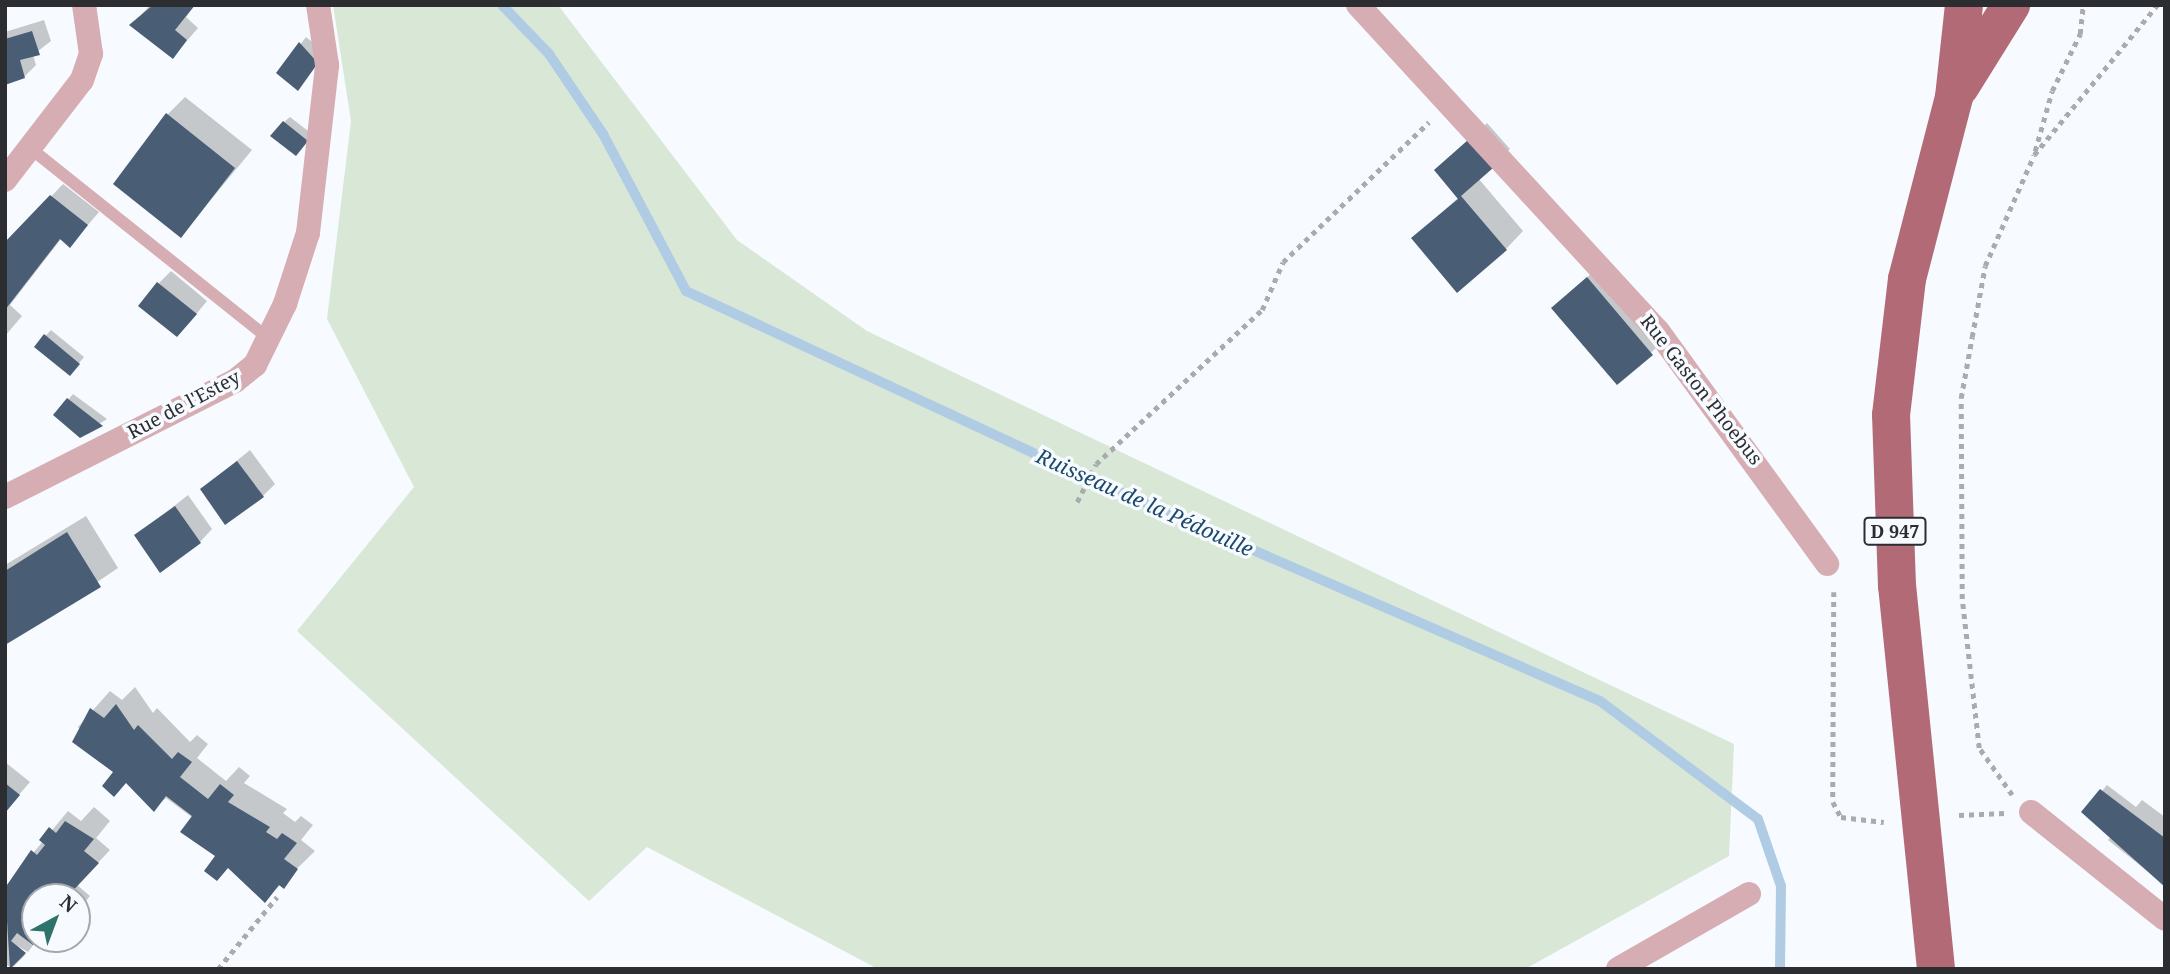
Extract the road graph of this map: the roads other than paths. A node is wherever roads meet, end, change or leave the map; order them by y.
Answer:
1 (84, 5) edge
2 (318, 5) edge
3 (1358, 5) edge
4 (1964, 5) edge
5 (2011, 5) edge
6 (1954, 97) junction
7 (30, 148) junction
8 (5, 180) edge
9 (268, 338) junction
10 (5, 497) edge
11 (1828, 564) road end
12 (2031, 812) road end
13 (1749, 894) dead end
14 (2165, 919) edge
15 (1618, 969) edge
16 (1936, 969) edge

1 - 7 street
2 - 9 street, Rue de l'Estey
3 - 11 street, Rue Gaston Phoebus
4 - 6 main road, D 947
5 - 6 main road, D 947
6 - 16 main road, D 947
7 - 8 street
7 - 9 lane
9 - 10 street, Rue de l'Estey
12 - 14 street
13 - 15 street

